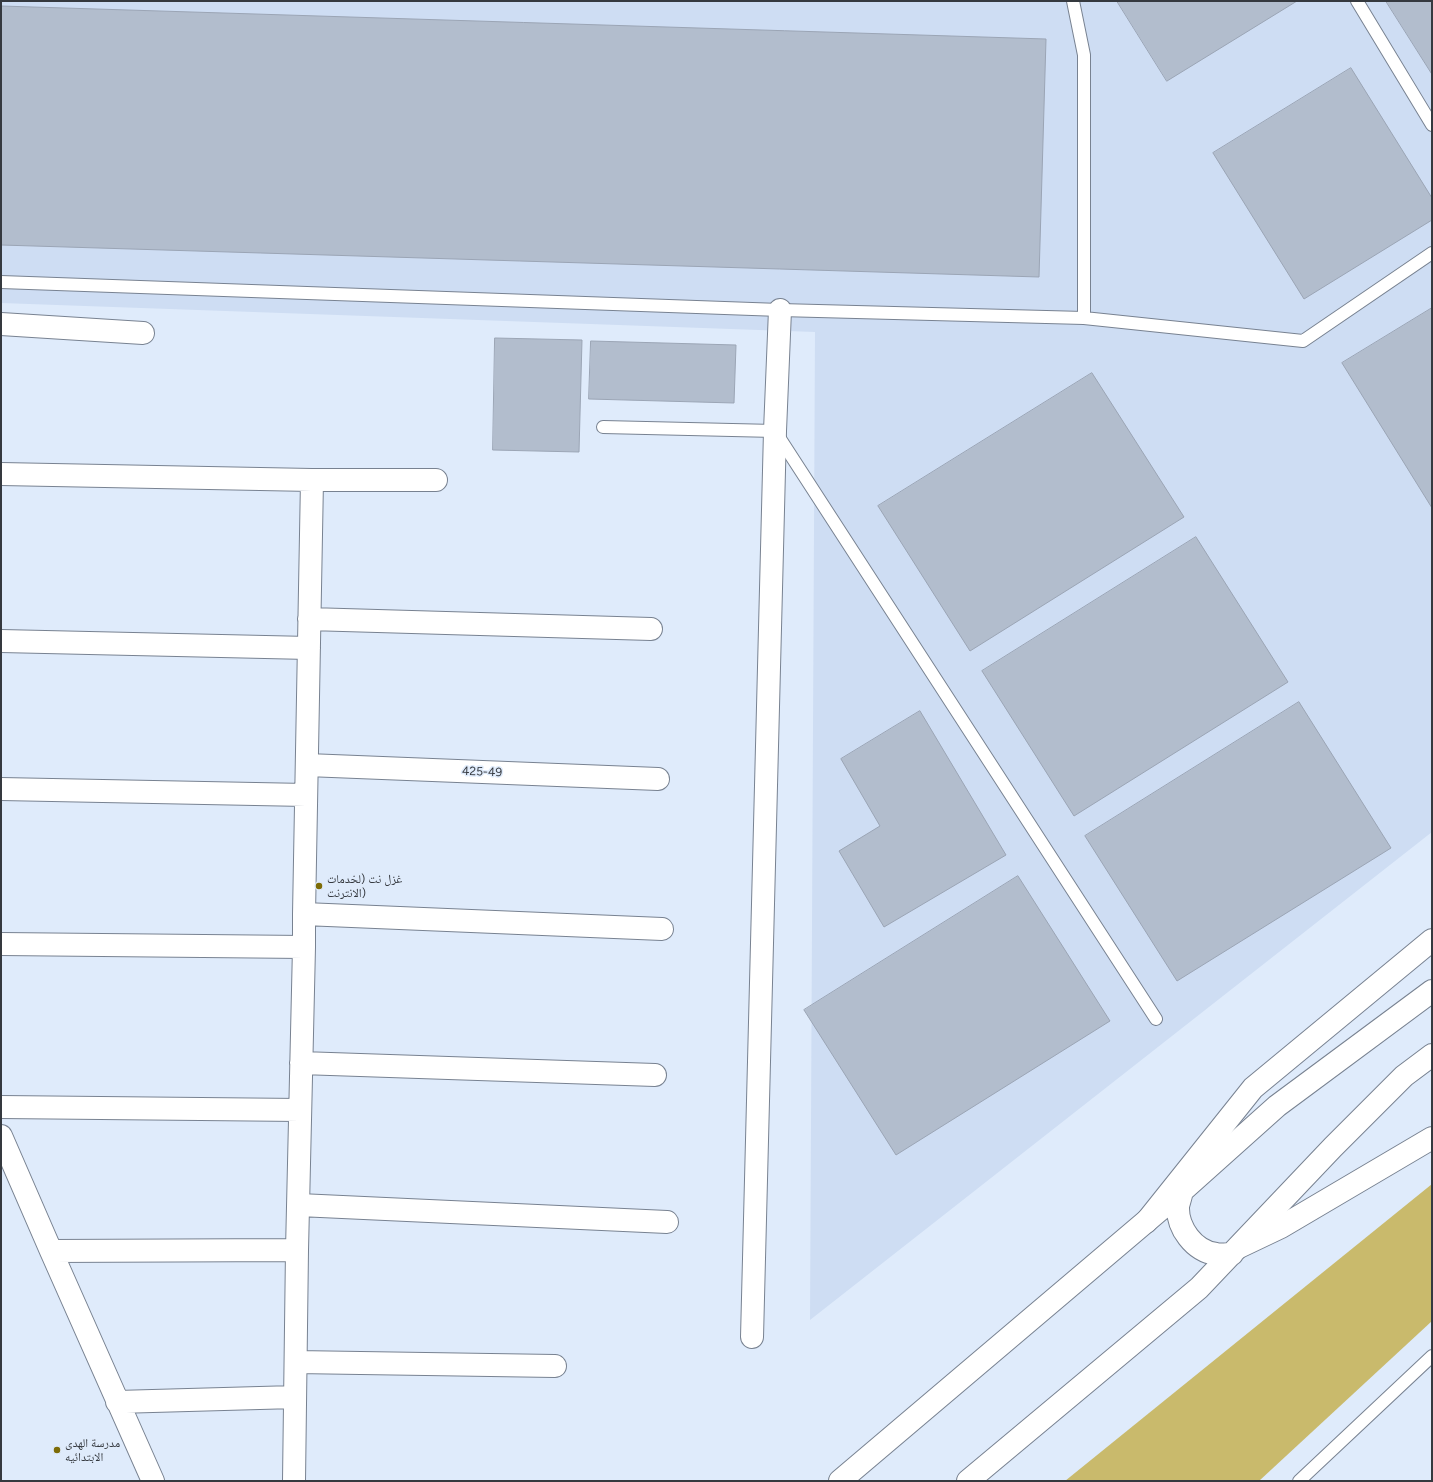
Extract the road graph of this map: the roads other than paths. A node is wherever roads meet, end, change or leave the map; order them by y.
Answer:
1 (1073, 1) edge
2 (1357, 1) edge
3 (1432, 125) edge
4 (1432, 252) edge
5 (1, 282) edge
6 (780, 310) junction
7 (1084, 318) junction
8 (1, 324) edge
9 (143, 333) dead end
10 (603, 427) dead end
11 (775, 431) junction
12 (1, 474) edge
13 (312, 480) junction
14 (436, 480) dead end
15 (309, 620) junction
16 (651, 629) dead end
17 (1, 641) edge
18 (309, 648) junction
19 (307, 766) junction
20 (658, 779) dead end
21 (1, 789) edge
22 (306, 795) junction
23 (304, 914) junction
24 (662, 929) dead end
25 (1432, 940) edge
26 (1, 944) edge
27 (304, 947) junction
28 (1432, 991) edge
29 (1156, 1019) dead end
30 (1432, 1055) edge
31 (301, 1063) junction
32 (655, 1075) dead end
33 (1, 1106) edge
34 (300, 1110) junction
35 (1, 1136) edge
36 (1432, 1138) edge
37 (1182, 1191) junction
38 (299, 1205) junction
39 (667, 1222) dead end
40 (1146, 1222) junction
41 (297, 1250) junction
42 (1235, 1250) junction
43 (51, 1251) junction
44 (752, 1337) dead end
45 (1432, 1356) edge
46 (296, 1362) junction
47 (555, 1366) dead end
48 (295, 1397) junction
49 (117, 1402) junction
50 (153, 1481) edge
51 (294, 1481) edge
52 (840, 1481) edge
53 (968, 1481) edge
54 (1299, 1481) edge

1 - 7 lane
2 - 3 lane
4 - 7 lane
5 - 6 lane
6 - 7 lane
6 - 11 main road
8 - 9 main road
10 - 11 lane
11 - 29 lane
11 - 44 main road
12 - 13 main road
13 - 14 main road
13 - 15 main road
15 - 16 main road
15 - 18 main road
17 - 18 main road
18 - 19 main road
19 - 20 main road, 425-49
19 - 22 main road
21 - 22 main road
22 - 23 main road
23 - 24 main road
23 - 27 main road
25 - 40 main road
26 - 27 main road
27 - 31 main road
28 - 37 main road
30 - 42 main road
31 - 32 main road
31 - 34 main road
33 - 34 main road
34 - 38 main road
35 - 43 main road
36 - 42 main road
37 - 40 main road
37 - 42 main road
38 - 39 main road
38 - 41 main road
40 - 52 main road
41 - 43 main road
41 - 46 main road
42 - 53 main road
43 - 49 main road
45 - 54 lane
46 - 47 main road
46 - 48 main road
48 - 49 main road
48 - 51 main road
49 - 50 main road

